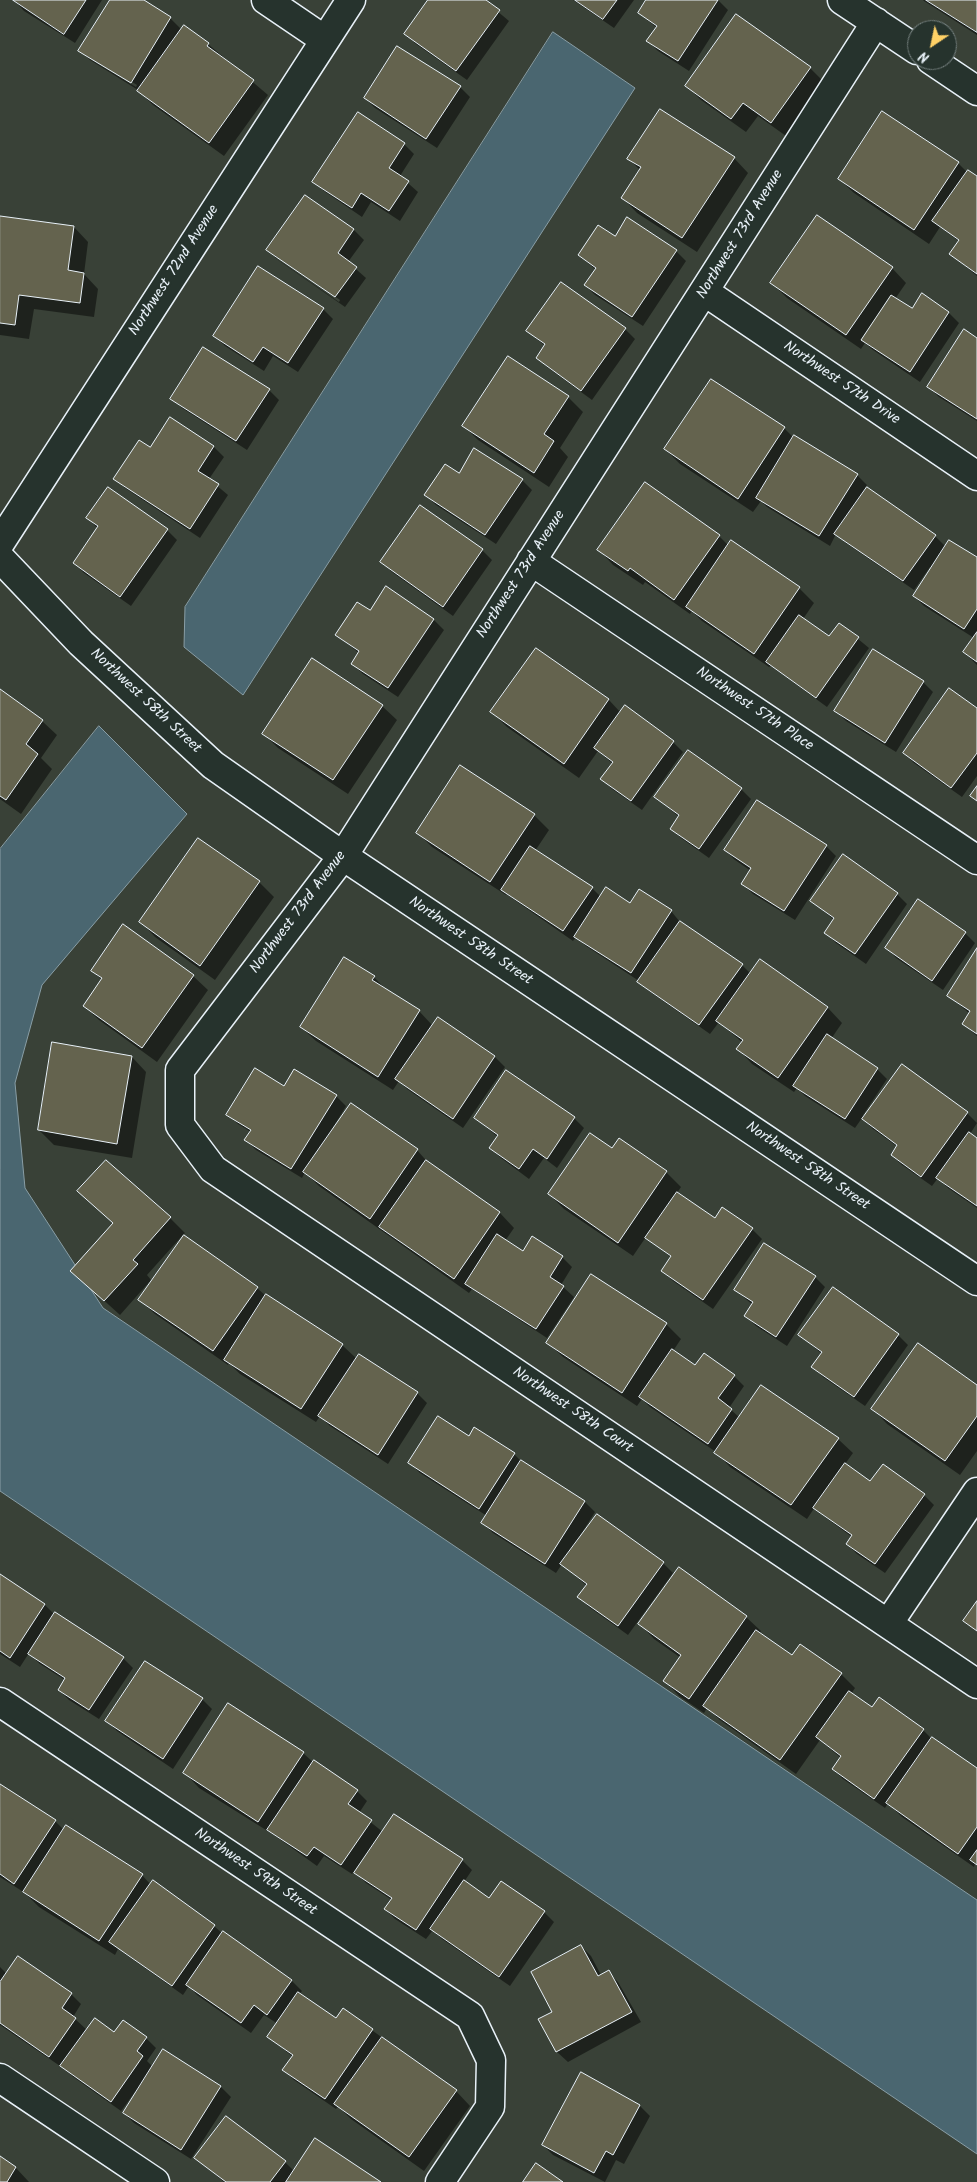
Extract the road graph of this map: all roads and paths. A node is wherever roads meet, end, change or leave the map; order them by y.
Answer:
1 (266, 0) edge
2 (351, 0) edge
3 (842, 0) edge
4 (876, 22) junction
5 (325, 40) junction
6 (907, 43) edge
7 (946, 70) edge
8 (977, 91) edge
9 (705, 292) junction
10 (977, 476) edge
11 (0, 543) edge
12 (0, 558) edge
13 (531, 561) junction
14 (343, 856) junction
15 (977, 860) edge
16 (180, 1125) joint
17 (977, 1281) edge
18 (977, 1492) edge
19 (888, 1624) junction
20 (977, 1684) edge
21 (0, 1702) edge
22 (0, 2078) edge
23 (155, 2182) edge
24 (440, 2182) edge

1 - 5 street
2 - 5 street, Northwest 72nd Avenue
3 - 4 street
4 - 6 street
4 - 9 street, Northwest 73rd Avenue
5 - 11 street, Northwest 72nd Avenue
7 - 8 street
9 - 10 street, Northwest 57th Drive
9 - 13 street, Northwest 73rd Avenue
12 - 14 street, Northwest 58th Street
13 - 14 street, Northwest 73rd Avenue
13 - 15 street, Northwest 57th Place
14 - 16 street, Northwest 73rd Avenue
14 - 17 street, Northwest 58th Street
16 - 19 street, Northwest 58th Court
18 - 19 street
19 - 20 street, Northwest 58th Court
21 - 24 street, Northwest 59th Street
22 - 23 street

